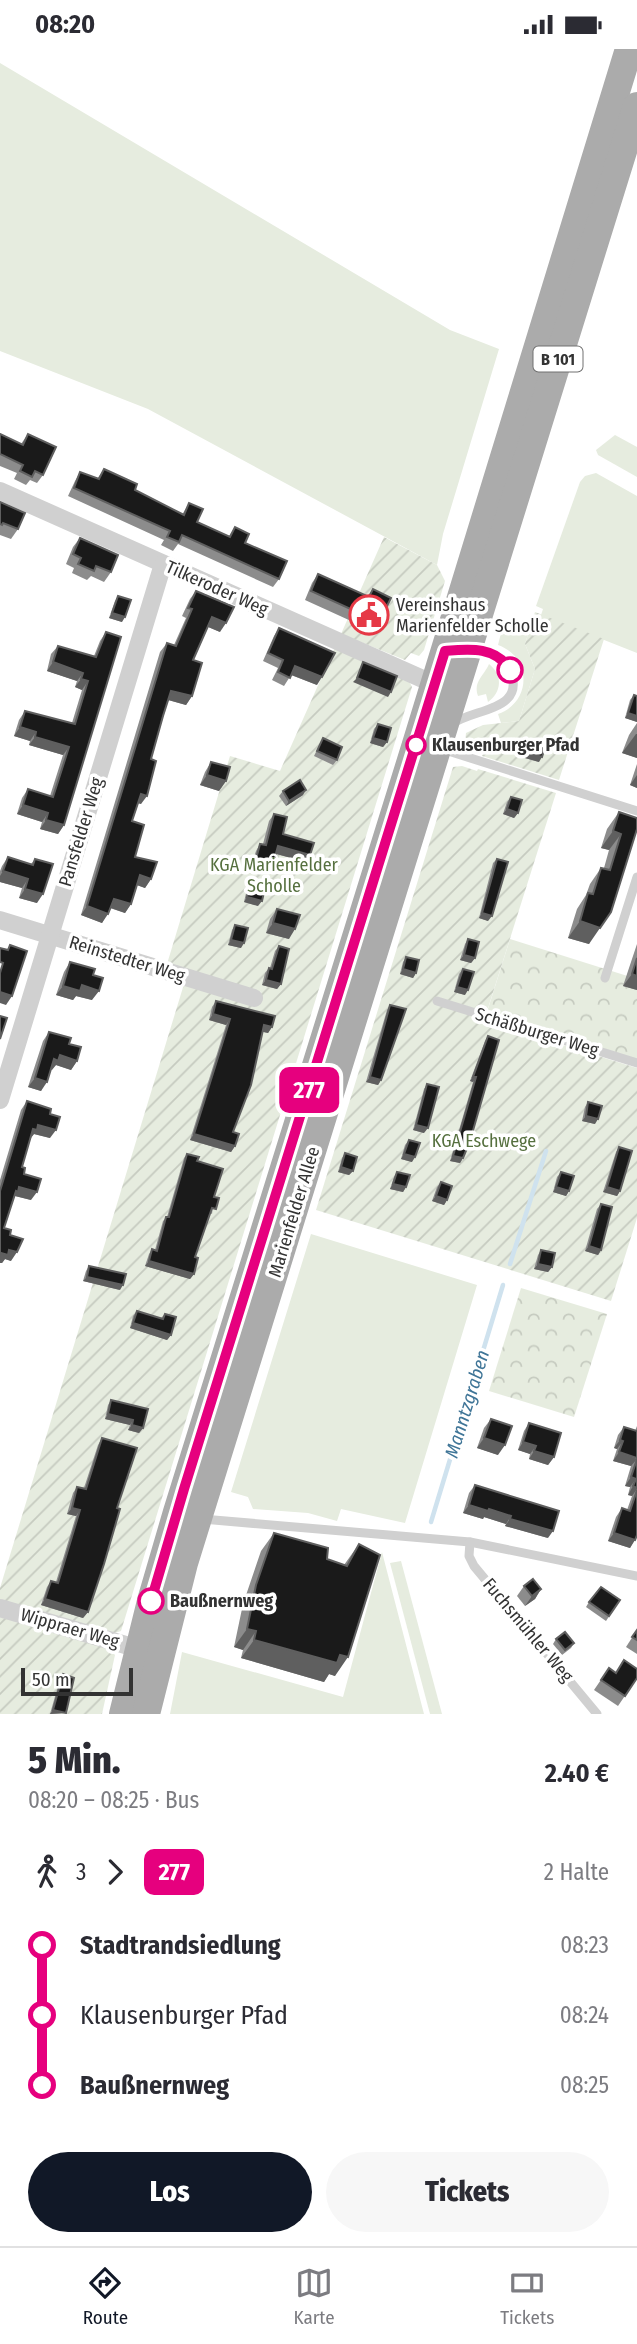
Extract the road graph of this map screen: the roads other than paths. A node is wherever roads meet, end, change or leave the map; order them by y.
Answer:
1 (629, 49) edge
2 (637, 106) edge
3 (0, 491) edge
4 (484, 561) junction
5 (163, 564) junction
6 (457, 650) junction
7 (445, 687) junction
8 (433, 740) junction
9 (637, 811) edge
10 (637, 877) edge
11 (0, 920) edge
12 (50, 935) junction
13 (605, 978) dead end
14 (254, 998) dead end
15 (438, 1001) dead end
16 (637, 1063) edge
17 (0, 1100) edge
18 (188, 1516) junction
19 (470, 1542) junction
20 (637, 1576) edge
21 (0, 1608) edge
22 (150, 1651) junction
23 (123, 1714) edge
24 (146, 1714) edge
25 (597, 1714) edge

1 - 4 main road, B 101
2 - 4 main road, B 101
3 - 5 street, Tilkeroder Weg
4 - 6 main road, Marienfelder Allee / B 101
5 - 7 street, Tilkeroder Weg
5 - 12 street, Pansfelder Weg
6 - 7 main road, Marienfelder Allee / B 101
6 - 8 lane
7 - 8 main road, Marienfelder Allee / B 101
8 - 9 lane
8 - 18 main road, Marienfelder Allee / B 101
10 - 13 lane
11 - 12 street, Reinstedter Weg
12 - 14 street, Reinstedter Weg
12 - 17 street, Pansfelder Weg
15 - 16 lane, Schäßburger Weg
18 - 19 lane
18 - 22 main road, Marienfelder Allee / B 101
19 - 20 lane
19 - 25 lane, Fuchsmühler Weg
21 - 22 street, Wippraer Weg
22 - 23 main road, Marienfelder Allee / B 101
22 - 24 main road, Marienfelder Allee / B 101

